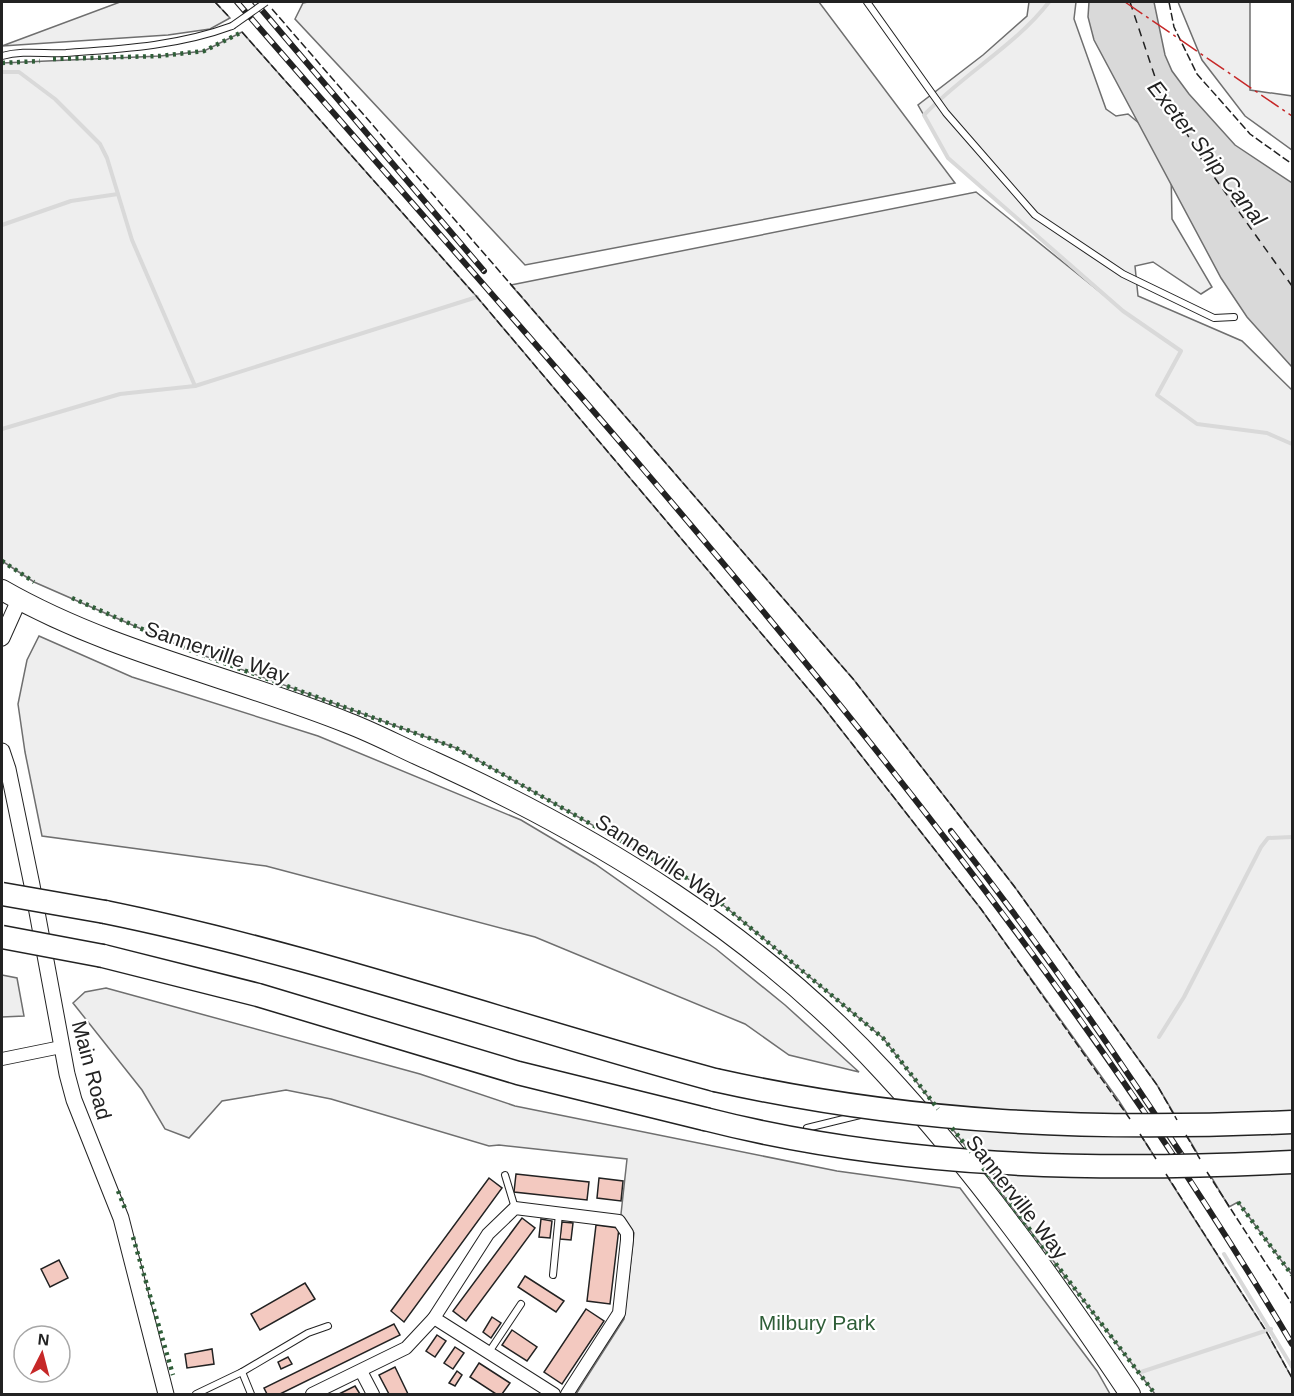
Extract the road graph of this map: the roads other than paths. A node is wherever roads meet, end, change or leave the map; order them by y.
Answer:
1 (266, 2) edge
2 (867, 2) edge
3 (2, 56) edge
4 (1234, 317) dead end
5 (2, 590) edge
6 (19, 600) junction
7 (2, 638) edge
8 (2, 751) edge
9 (6, 783) edge
10 (2, 894) edge
11 (2, 937) edge
12 (61, 1047) junction
13 (2, 1059) edge
14 (910, 1103) junction
15 (1293, 1122) edge
16 (807, 1128) dead end
17 (1293, 1162) edge
18 (506, 1175) dead end
19 (515, 1208) junction
20 (559, 1214) junction
21 (553, 1275) dead end
22 (521, 1304) dead end
23 (434, 1318) junction
24 (328, 1326) dead end
25 (488, 1353) junction
26 (242, 1372) junction
27 (362, 1373) junction
28 (312, 1394) edge
29 (166, 1395) edge
30 (196, 1395) edge
31 (250, 1395) edge
32 (373, 1395) edge
33 (554, 1395) edge
34 (567, 1395) edge
35 (1130, 1395) edge

1 - 3 lane, bridge
2 - 4 lane
5 - 6 main road, Sannerville Way
6 - 7 street
6 - 14 main road, Sannerville Way
8 - 9 street, Main Road
9 - 12 street, Main Road
10 - 15 highway, bridge
11 - 17 highway, bridge
12 - 13 street
12 - 29 street, Main Road
14 - 16 lane
14 - 35 main road, Sannerville Way
18 - 19 lane
19 - 20 street
19 - 23 street
20 - 21 lane
20 - 34 street
22 - 25 lane
23 - 25 street
23 - 27 street
24 - 26 lane
25 - 33 street
26 - 30 lane
26 - 31 lane
27 - 28 street
27 - 32 street

